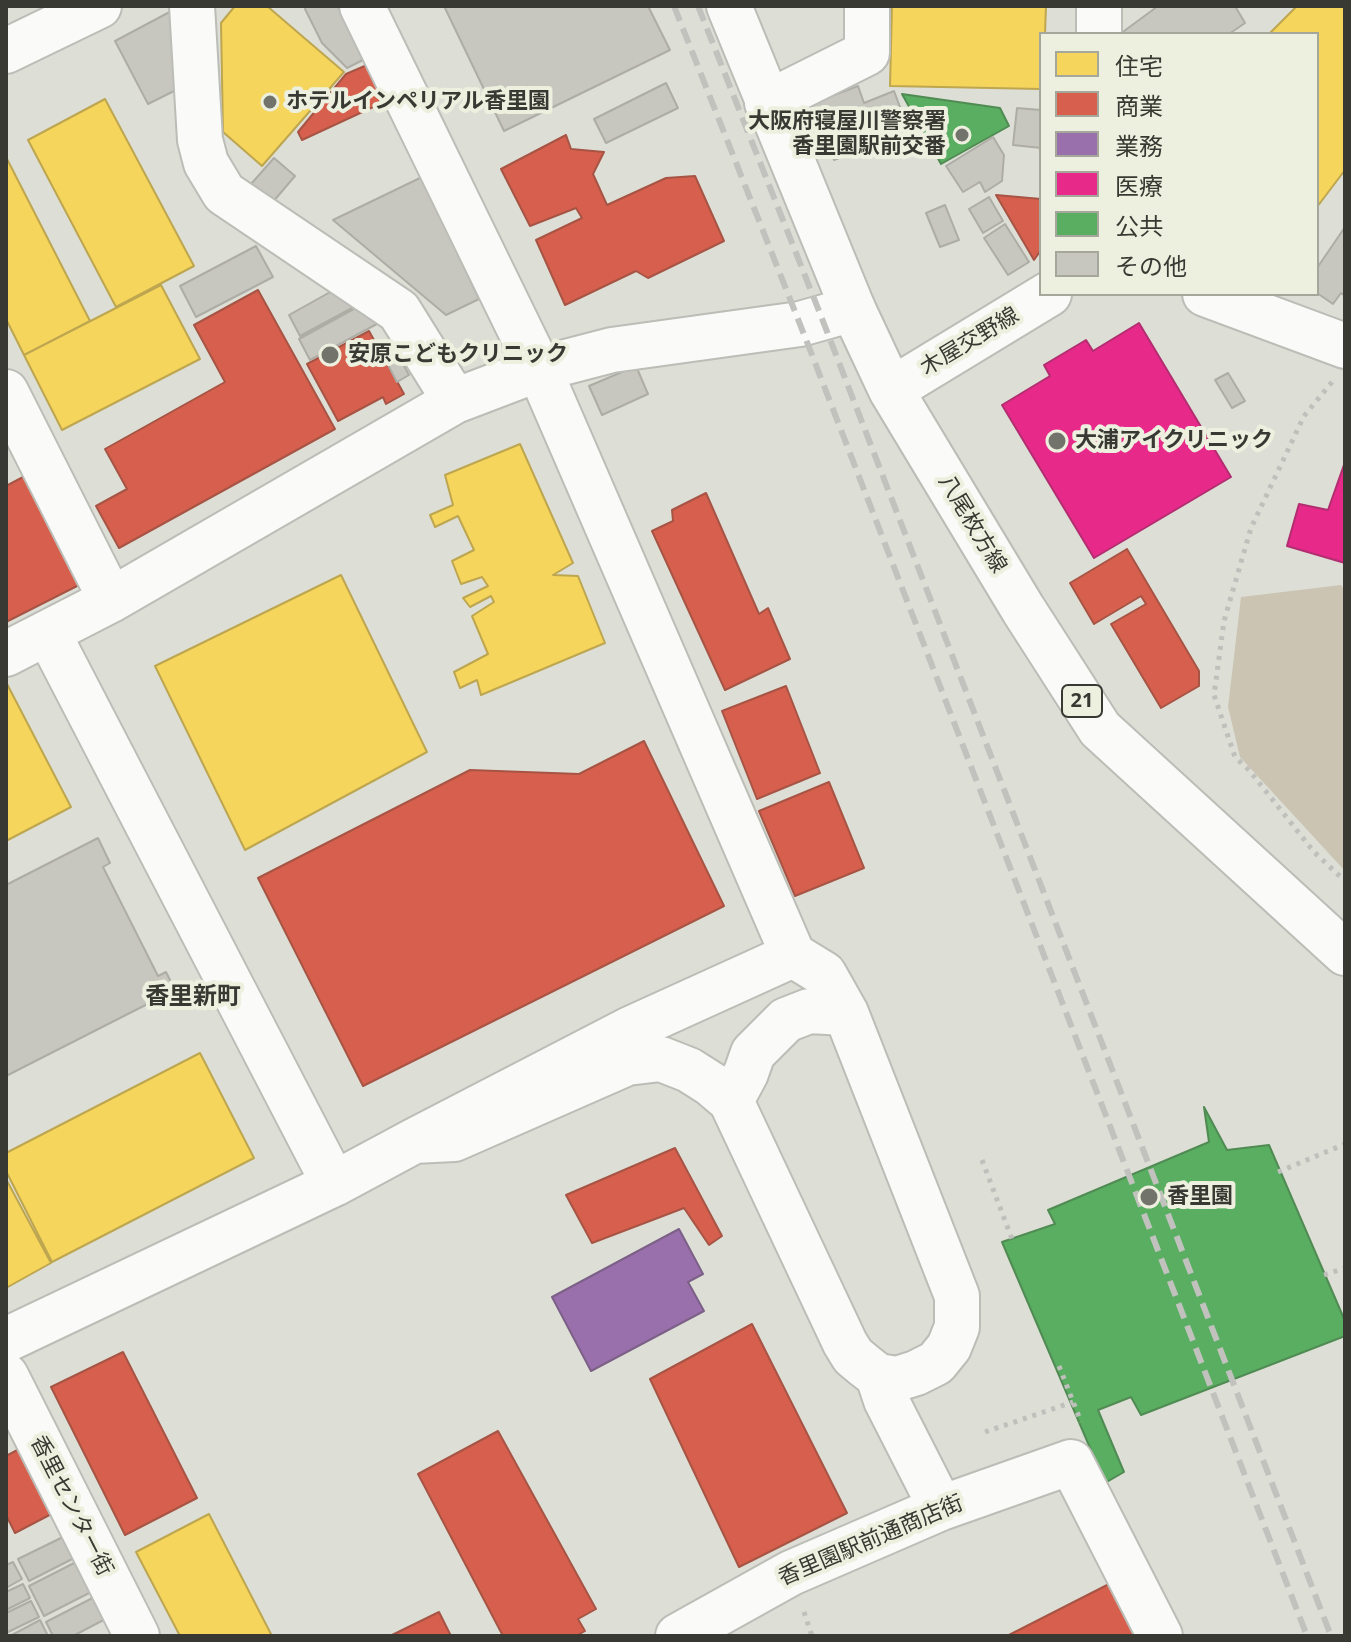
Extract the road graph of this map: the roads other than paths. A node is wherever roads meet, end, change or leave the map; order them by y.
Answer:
1 (99, 6) edge
2 (192, 6) edge
3 (362, 6) edge
4 (729, 6) edge
5 (867, 6) edge
6 (1099, 6) edge
7 (1099, 32) edge
8 (6, 51) edge
9 (767, 103) junction
10 (1046, 296) edge
11 (1209, 296) edge
12 (853, 309) junction
13 (1341, 361) edge
14 (539, 369) junction
15 (891, 390) junction
16 (6, 392) edge
17 (455, 401) junction
18 (111, 600) junction
19 (48, 633) junction
20 (6, 654) edge
21 (1345, 953) edge
22 (793, 955) junction
23 (846, 1013) junction
24 (731, 1101) junction
25 (414, 1141) junction
26 (334, 1184) junction
27 (6, 1340) edge
28 (6, 1376) edge
29 (878, 1376) junction
30 (941, 1508) junction
31 (137, 1636) edge
32 (678, 1636) edge
33 (1160, 1636) edge

1 - 8 street
2 - 17 street
3 - 14 street
4 - 9 street, 八尾枚方線 / 21
5 - 9 street
6 - 7 street
9 - 12 street, 八尾枚方線 / 21
10 - 15 street, 木屋交野線
11 - 13 street
12 - 14 street
12 - 15 street, 八尾枚方線 / 21
14 - 17 street
14 - 22 street
15 - 21 street, 八尾枚方線 / 21
16 - 18 street
17 - 18 street
18 - 19 street
19 - 20 street
19 - 26 street
22 - 23 street
22 - 25 street
23 - 24 street
23 - 29 street
24 - 25 street
24 - 29 street
25 - 26 street
26 - 27 street
28 - 31 street, 香里センター街
29 - 30 street
30 - 32 street, 香里園駅前通商店街
30 - 33 street, 香里園駅前通商店街

